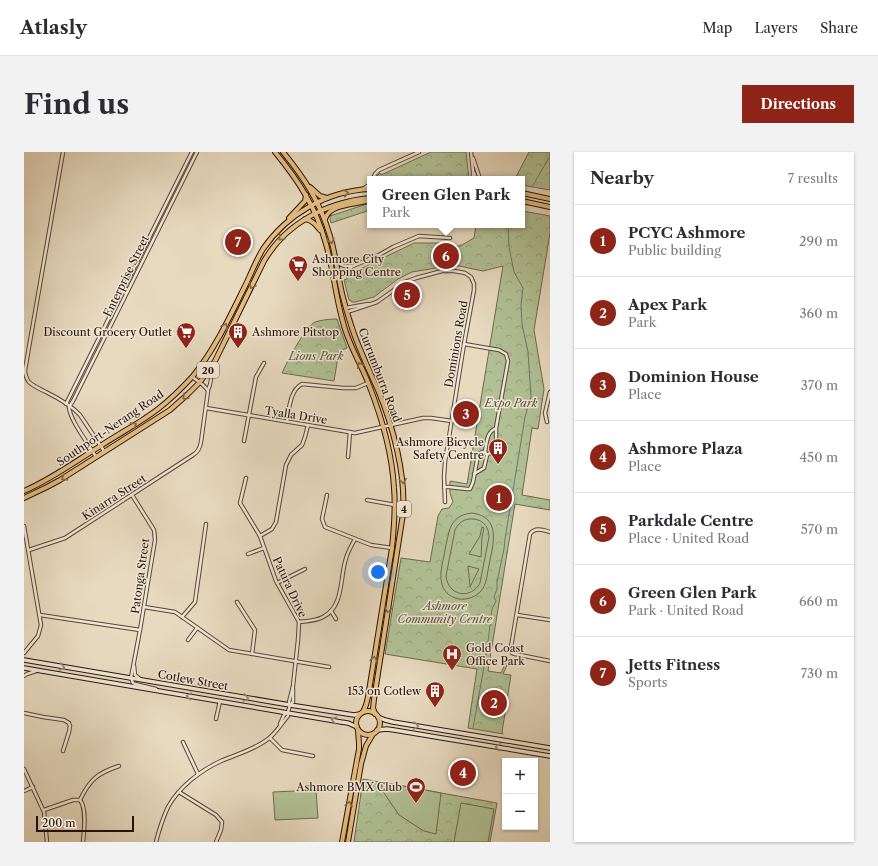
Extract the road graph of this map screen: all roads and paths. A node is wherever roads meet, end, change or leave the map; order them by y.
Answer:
1 (62, 152) edge
2 (192, 152) edge
3 (197, 152) edge
4 (274, 152) edge
5 (283, 152) edge
6 (419, 152) edge
7 (471, 153) edge
8 (374, 176) edge
9 (473, 176) edge
10 (479, 176) edge
11 (307, 184) junction
12 (367, 186) edge
13 (363, 189) junction
14 (367, 189) edge
15 (525, 194) edge
16 (306, 195) junction
17 (329, 198) junction
18 (367, 199) edge
19 (550, 199) edge
20 (367, 200) edge
21 (525, 201) edge
22 (317, 203) junction
23 (311, 206) junction
24 (550, 207) edge
25 (320, 210) junction
26 (315, 213) junction
27 (304, 219) junction
28 (325, 220) junction
29 (286, 223) junction
30 (322, 231) junction
31 (450, 238) dead end
32 (263, 249) junction
33 (269, 253) junction
34 (336, 261) junction
35 (353, 266) junction
36 (339, 278) junction
37 (346, 310) junction
38 (340, 312) junction
39 (464, 344) junction
40 (264, 363) dead end
41 (210, 368) junction
42 (192, 377) junction
43 (200, 382) junction
44 (368, 383) junction
45 (208, 390) junction
46 (550, 392) edge
47 (66, 404) junction
48 (69, 407) junction
49 (206, 408) junction
50 (249, 415) junction
51 (452, 421) junction
52 (287, 422) junction
53 (547, 422) dead end
54 (308, 425) junction
55 (390, 426) junction
56 (384, 427) junction
57 (496, 428) junction
58 (350, 432) junction
59 (244, 441) dead end
60 (101, 446) junction
61 (93, 451) junction
62 (104, 451) junction
63 (486, 453) junction
64 (96, 457) junction
65 (348, 457) dead end
66 (474, 474) junction
67 (246, 478) dead end
68 (444, 487) junction
69 (24, 492) edge
70 (327, 494) dead end
71 (132, 495) junction
72 (24, 498) edge
73 (366, 500) dead end
74 (445, 502) dead end
75 (395, 505) junction
76 (206, 524) dead end
77 (24, 526) edge
78 (402, 526) junction
79 (550, 532) edge
80 (260, 536) junction
81 (355, 539) junction
82 (264, 548) junction
83 (392, 548) junction
84 (29, 550) junction
85 (248, 554) dead end
86 (305, 569) dead end
87 (277, 583) junction
88 (237, 602) dead end
89 (144, 607) junction
90 (331, 611) junction
91 (40, 615) junction
92 (517, 615) junction
93 (182, 618) junction
94 (336, 619) dead end
95 (550, 620) edge
96 (299, 622) junction
97 (197, 628) junction
98 (140, 630) junction
99 (188, 640) dead end
100 (24, 653) edge
101 (252, 654) junction
102 (24, 660) edge
103 (295, 661) junction
104 (550, 661) edge
105 (134, 665) junction
106 (329, 666) dead end
107 (24, 668) edge
108 (38, 670) junction
109 (24, 676) edge
110 (131, 678) junction
111 (144, 681) junction
112 (162, 691) junction
113 (220, 700) junction
114 (290, 705) junction
115 (288, 712) junction
116 (24, 713) edge
117 (362, 713) junction
118 (377, 715) junction
119 (216, 719) dead end
120 (357, 729) junction
121 (377, 730) junction
122 (373, 734) junction
123 (270, 738) junction
124 (183, 742) dead end
125 (550, 748) edge
126 (63, 751) dead end
127 (313, 756) dead end
128 (550, 756) edge
129 (119, 766) dead end
130 (24, 769) edge
131 (198, 774) junction
132 (33, 787) junction
133 (24, 791) edge
134 (179, 792) junction
135 (80, 800) junction
136 (44, 810) junction
137 (47, 842) edge
138 (83, 842) edge
139 (156, 842) edge
140 (216, 842) edge
141 (342, 842) edge
142 (348, 842) edge

1 - 47 street
2 - 47 street, Enterprise Street
3 - 48 street, Enterprise Street
4 - 16 main road, 4
5 - 11 main road, 4
6 - 8 street
7 - 9 street
7 - 10 street
11 - 17 main road
11 - 22 main road, 4
12 - 13 street
13 - 14 main road, Southport-Nerang Road / 20
17 -> 13 main road, Southport-Nerang Road / 20
15 - 19 main road
16 - 23 main road, 4
16 - 29 main road
17 - 22 main road, Southport-Nerang Road / 20
18 - 25 main road, Southport-Nerang Road / 20
20 - 28 main road
21 - 24 main road
22 - 23 main road, Southport-Nerang Road / 20
22 - 25 main road, 4
23 - 26 main road, 4
23 - 29 main road, Southport-Nerang Road / 20
25 - 26 main road, Southport-Nerang Road / 20
25 - 28 main road, Currumburra Road / 4
26 - 27 main road, Southport-Nerang Road / 20
26 - 30 main road, Currumburra Road / 4
27 - 30 main road
27 -> 33 main road, Southport-Nerang Road / 20
28 -> 34 main road, Currumburra Road / 4
29 - 32 main road, Southport-Nerang Road / 20
30 - 38 main road, Currumburra Road / 4
31 - 35 street
32 - 33 main road
42 -> 32 main road, Southport-Nerang Road / 20
33 -> 41 main road, Southport-Nerang Road / 20
34 - 35 street
34 - 36 main road, Currumburra Road / 4
35 - 36 street
36 - 37 main road, Currumburra Road / 4
37 - 38 main road
37 - 39 street, Dominions Road
37 - 55 main road, Currumburra Road / 4
44 -> 38 main road, Currumburra Road / 4
39 - 51 street, Dominions Road
39 - 57 street
40 - 50 street
41 - 43 main road, Southport-Nerang Road / 20
41 - 45 street
42 - 43 street
60 -> 42 main road, Southport-Nerang Road / 20
43 - 45 street
43 -> 62 main road, Southport-Nerang Road / 20
44 - 52 street
44 - 56 main road, Currumburra Road / 4
45 - 49 street
46 - 53 street
47 - 48 street
48 - 60 street
48 - 61 street
49 - 50 street, Tyalla Drive
49 - 71 street, Kinarra Street
50 - 52 street, Tyalla Drive
50 - 59 street
51 - 55 street, Tyalla Drive
51 - 68 street, Dominions Road
52 - 54 street, Tyalla Drive
54 - 58 street, Tyalla Drive
54 - 80 street
55 - 56 street, Tyalla Drive
55 -> 78 main road, Currumburra Road / 4
56 - 58 street, Tyalla Drive
56 - 75 main road, Currumburra Road / 4
57 - 63 street
57 - 63 street
58 - 65 street
60 - 61 main road, Southport-Nerang Road / 20
60 - 62 street
61 - 64 street
61 - 69 main road, Southport-Nerang Road / 20
62 - 64 main road, Southport-Nerang Road / 20
63 - 66 street
63 - 66 street
64 -> 72 main road, Southport-Nerang Road / 20
66 - 68 street
67 - 80 street, Patura Drive
68 - 74 street, Dominions Road
70 - 81 street
71 - 84 street, Kinarra Street
71 - 89 street, Patonga Street
73 - 75 street
75 - 83 main road, Currumburra Road / 4
76 - 93 street
77 - 84 street
78 - 83 main road
78 -> 118 main road, Currumburra Road / 4
79 - 92 street
80 - 82 street, Patura Drive
81 - 83 street
81 - 90 street
82 - 85 street
82 - 87 street, Patura Drive
117 -> 83 main road, Currumburra Road / 4
84 - 91 street
86 - 87 street
87 - 96 street, Patura Drive
88 - 101 street
89 - 93 street
89 - 98 street, Patonga Street
90 - 94 street
90 - 96 street
91 - 98 street
91 - 100 street
92 - 95 street
92 - 104 street
93 - 97 street
96 - 103 street, Patura Drive
97 - 99 street
97 - 101 street
98 - 105 street, Patonga Street
101 - 103 street
102 -> 110 main road, Cotlew Street
103 - 106 street
103 - 114 street, Patura Drive
105 - 110 street, Patonga Street
105 - 111 street
107 - 108 main road, Cotlew Street
108 - 109 street
108 - 112 main road, Cotlew Street
110 - 111 main road, Cotlew Street
110 - 112 street
111 -> 114 main road, Cotlew Street
113 -> 112 main road, Cotlew Street
113 - 115 main road, Cotlew Street
113 - 119 street
114 - 115 street, Patura Drive
114 - 117 main road, Cotlew Street
120 -> 115 main road, Cotlew Street
115 - 123 street, Patura Drive
116 - 126 street
117 - 118 main road
117 - 120 main road, 4
118 - 121 main road, 4
118 -> 125 main road
120 - 122 main road
141 -> 120 main road, 4
121 - 122 main road
128 -> 121 main road
122 - 142 main road
123 - 127 street
123 - 131 street
124 - 131 street
129 - 135 street
130 - 132 street
131 - 134 street
132 - 133 street
132 - 136 street
134 - 139 street
134 - 140 street
135 - 136 street
135 - 138 street
136 - 137 street

